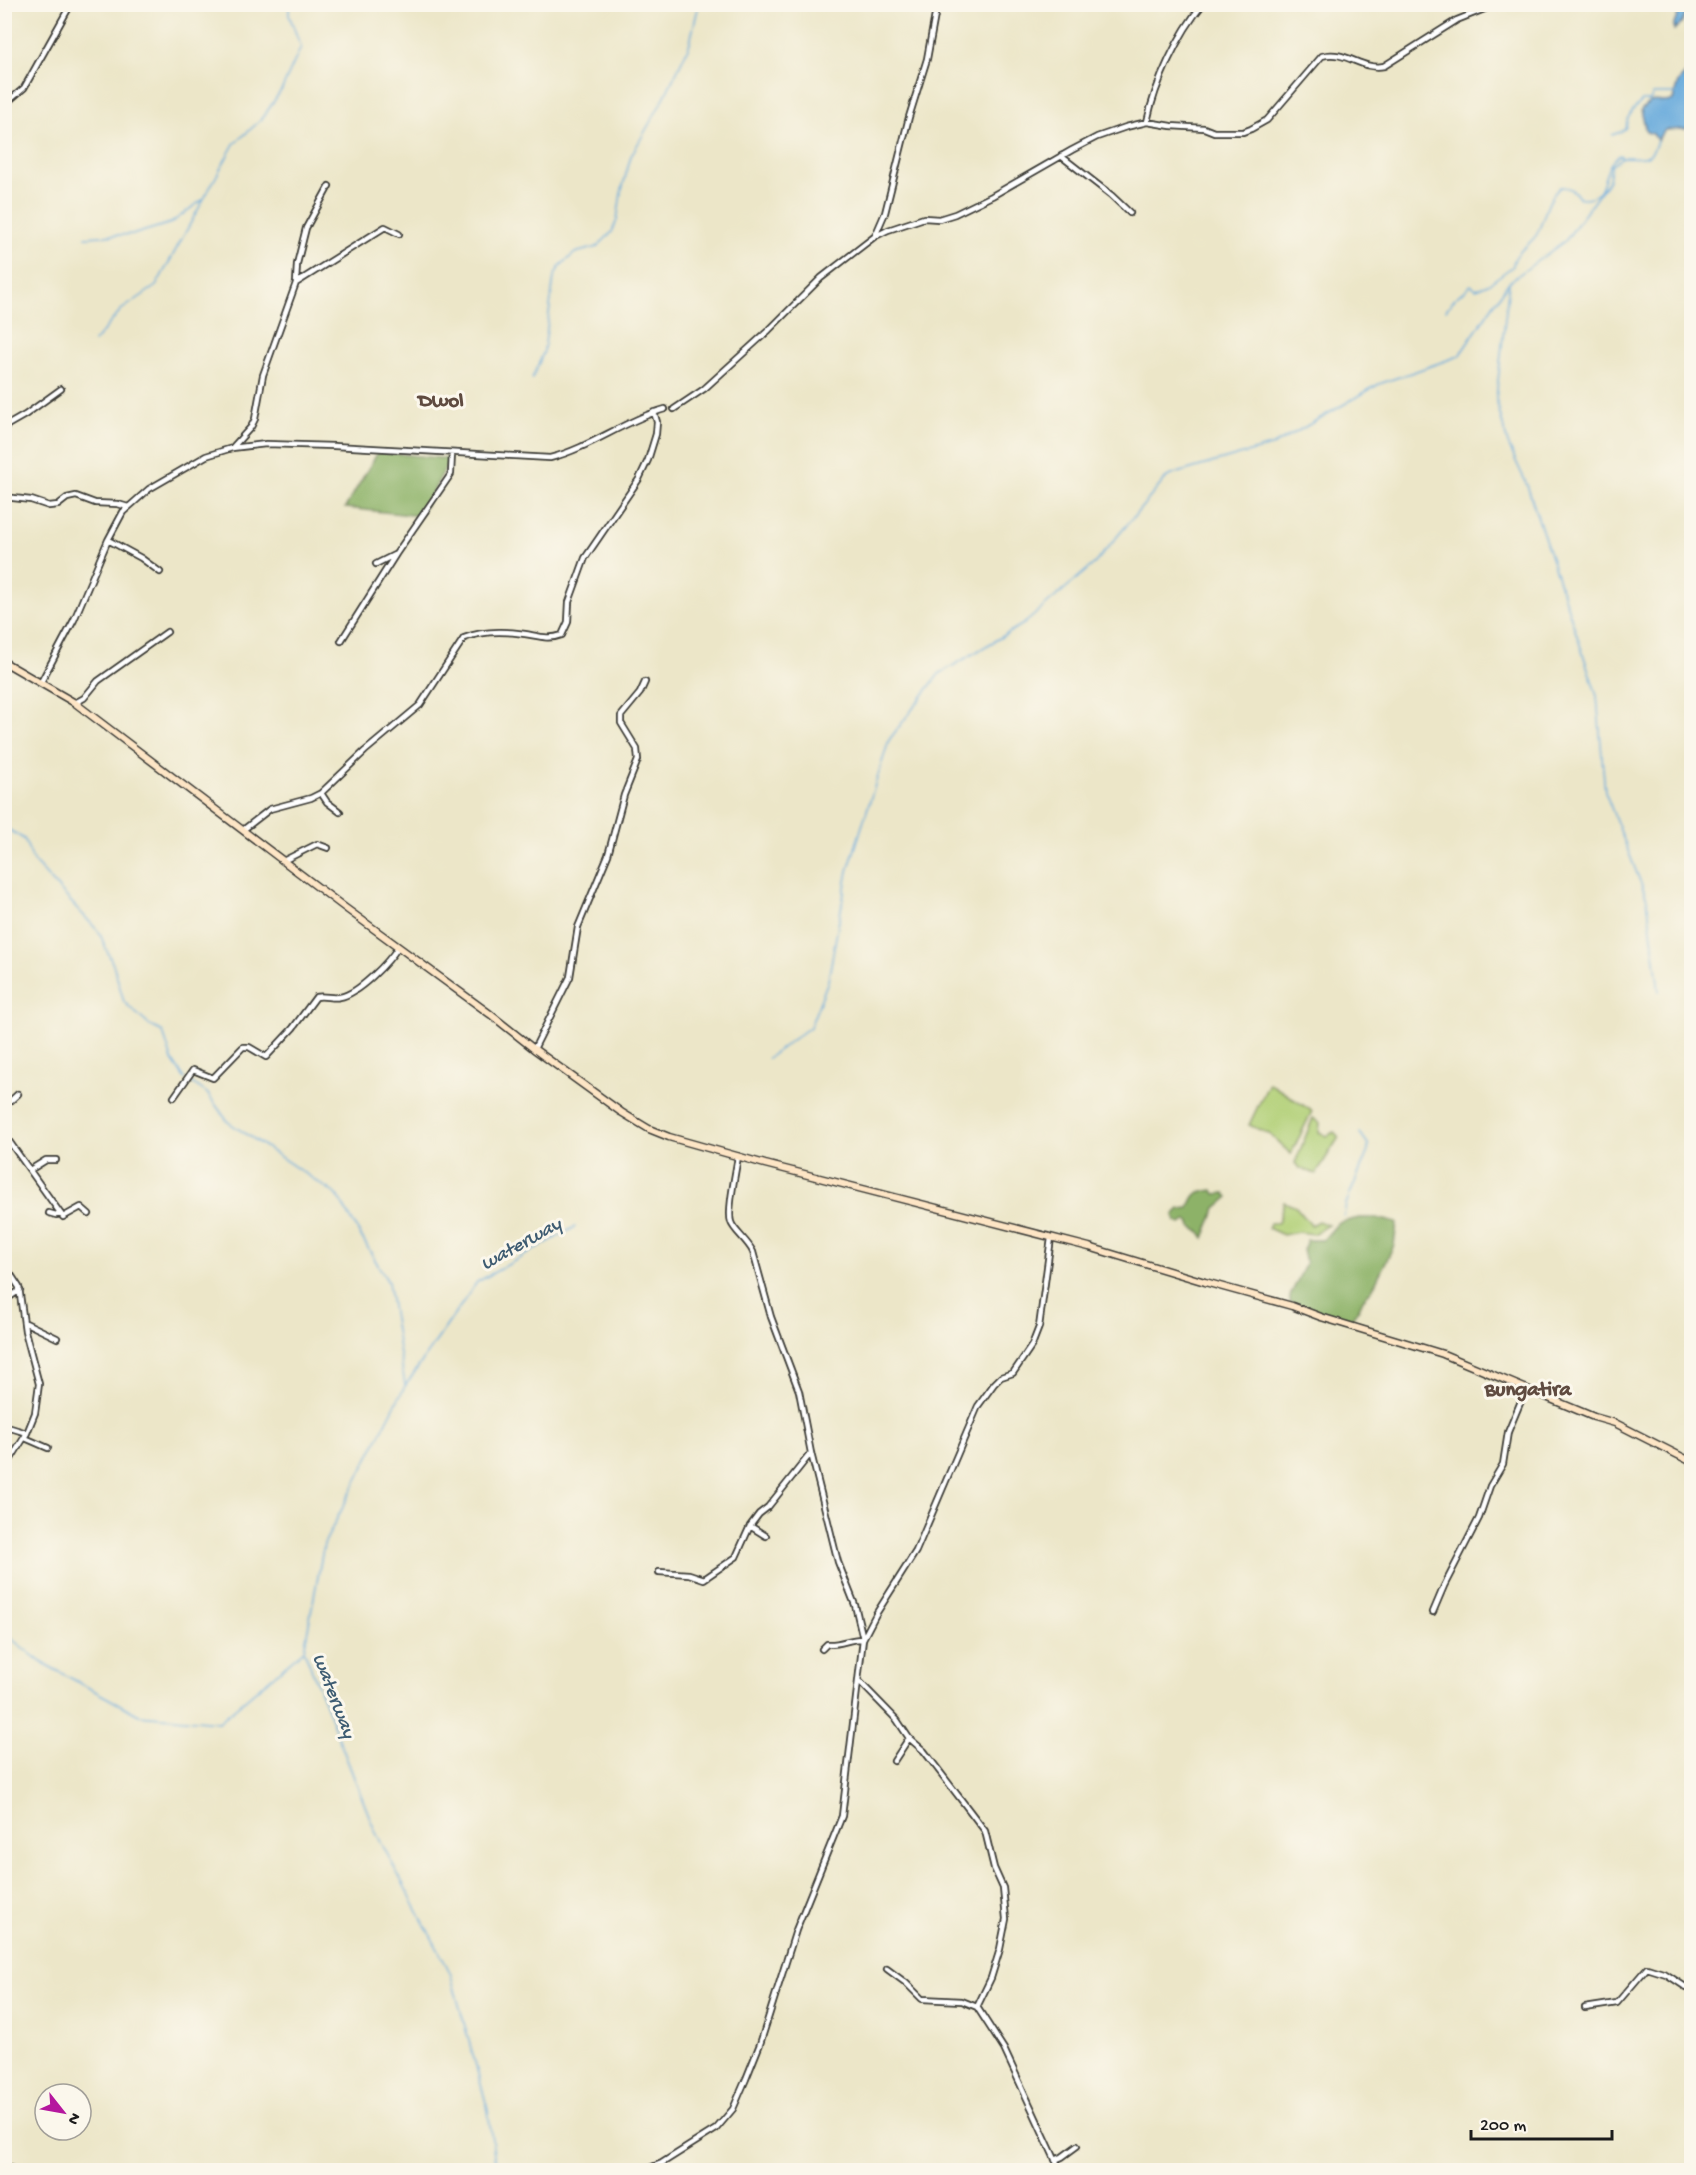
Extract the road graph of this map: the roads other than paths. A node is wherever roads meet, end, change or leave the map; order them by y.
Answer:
1 (72, 4) edge
2 (936, 4) edge
3 (1203, 4) edge
4 (1497, 4) edge
5 (4, 105) edge
6 (1147, 122) junction
7 (1061, 156) junction
8 (328, 186) dead end
9 (1130, 213) dead end
10 (399, 234) dead end
11 (874, 237) junction
12 (296, 284) junction
13 (61, 389) dead end
14 (665, 409) dead end
15 (674, 409) dead end
16 (654, 412) junction
17 (4, 427) edge
18 (232, 448) junction
19 (452, 453) junction
20 (4, 497) edge
21 (128, 507) junction
22 (108, 540) junction
23 (396, 554) junction
24 (376, 564) dead end
25 (160, 572) dead end
26 (167, 632) dead end
27 (341, 641) dead end
28 (4, 662) edge
29 (41, 682) junction
30 (645, 682) dead end
31 (75, 703) junction
32 (321, 793) junction
33 (340, 812) dead end
34 (243, 830) junction
35 (328, 848) dead end
36 (283, 861) junction
37 (398, 946) junction
38 (534, 1049) junction
39 (18, 1094) dead end
40 (174, 1097) dead end
41 (4, 1107) edge
42 (4, 1134) edge
43 (738, 1156) junction
44 (56, 1160) dead end
45 (30, 1170) junction
46 (49, 1214) dead end
47 (61, 1214) junction
48 (89, 1214) dead end
49 (1051, 1238) junction
50 (4, 1264) edge
51 (9, 1271) junction
52 (4, 1276) edge
53 (20, 1290) junction
54 (4, 1301) edge
55 (26, 1323) junction
56 (57, 1338) dead end
57 (1527, 1389) junction
58 (4, 1426) edge
59 (26, 1435) junction
60 (48, 1448) dead end
61 (811, 1453) junction
62 (1690, 1459) edge
63 (4, 1470) edge
64 (750, 1526) junction
65 (766, 1536) dead end
66 (659, 1572) dead end
67 (1433, 1612) dead end
68 (863, 1640) junction
69 (822, 1649) dead end
70 (860, 1682) junction
71 (909, 1738) junction
72 (894, 1761) dead end
73 (886, 1970) dead end
74 (1692, 1989) edge
75 (977, 2007) junction
76 (1585, 2008) dead end
77 (1077, 2146) dead end
78 (1055, 2160) junction
79 (4, 2166) edge
80 (16, 2170) edge
81 (645, 2170) edge
82 (1060, 2170) edge

1 - 5 street
2 - 11 street
3 - 6 street
4 - 6 street
6 - 7 street
7 - 9 street
7 - 11 street
8 - 12 street
10 - 12 street
11 - 15 street
12 - 18 street
13 - 17 street
14 - 16 street
16 - 19 street
16 - 32 street
18 - 19 street
18 - 21 street
19 - 23 street
20 - 21 street
21 - 22 street
22 - 25 street
22 - 29 street
23 - 24 street
23 - 27 street
26 - 31 street
28 - 29 street
29 - 31 street
30 - 38 street
31 - 34 street
32 - 33 street
32 - 34 street
34 - 36 street
35 - 36 street
36 - 37 street
37 - 38 street
37 - 40 street
38 - 43 street
39 - 41 street
42 - 45 street
43 - 49 street
43 - 61 street
44 - 45 street
45 - 47 street
46 - 47 street
47 - 48 street
49 - 57 street
49 - 68 street
50 - 51 street
51 - 52 street
51 - 53 street
53 - 54 street
53 - 55 street
55 - 56 street
55 - 59 street
57 - 62 street
57 - 67 street
58 - 59 street
59 - 60 street
59 - 63 street
61 - 64 street
61 - 68 street
64 - 65 street
64 - 66 street
68 - 69 street
68 - 70 street
70 - 71 street
70 - 81 street
71 - 72 street
71 - 75 street
73 - 75 street
74 - 76 street
75 - 78 street
77 - 78 street
78 - 82 street
79 - 80 street

